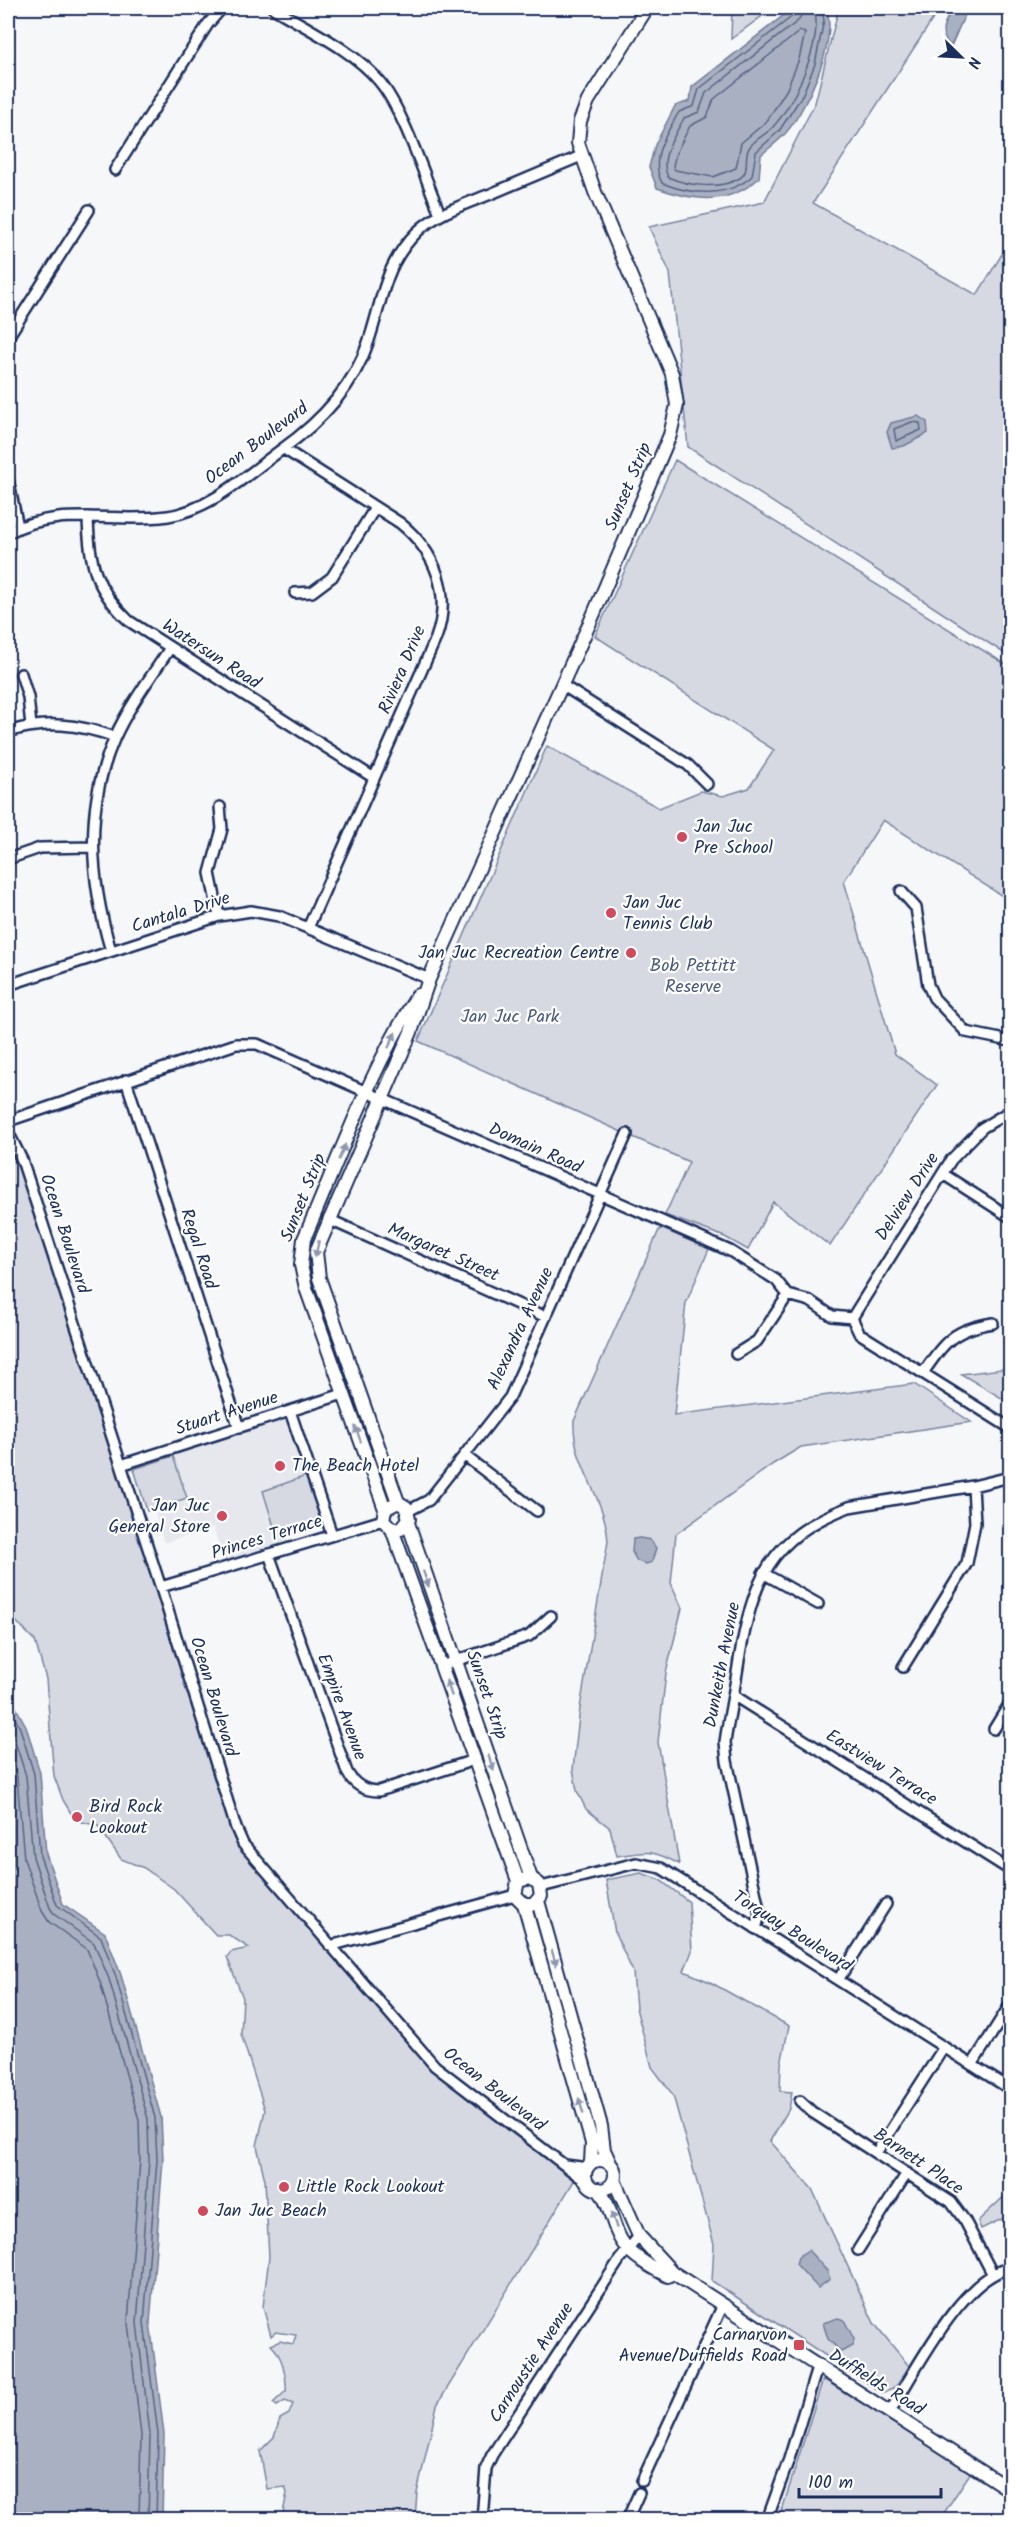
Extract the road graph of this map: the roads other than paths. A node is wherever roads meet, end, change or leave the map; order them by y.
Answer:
1 (222, 8) edge
2 (273, 8) edge
3 (647, 8) edge
4 (581, 156) junction
5 (115, 170) dead end
6 (89, 210) dead end
7 (440, 214) junction
8 (8, 337) edge
9 (284, 448) junction
10 (8, 479) edge
11 (375, 508) junction
12 (88, 517) junction
13 (18, 527) junction
14 (8, 533) edge
15 (295, 593) dead end
16 (170, 648) junction
17 (21, 674) dead end
18 (562, 685) junction
19 (31, 726) junction
20 (8, 732) edge
21 (115, 737) junction
22 (374, 778) junction
23 (706, 784) dead end
24 (220, 807) dead end
25 (92, 847) junction
26 (8, 860) edge
27 (901, 891) dead end
28 (219, 916) junction
29 (308, 928) junction
30 (111, 951) junction
31 (429, 979) junction
32 (8, 985) edge
33 (1011, 1041) edge
34 (126, 1080) junction
35 (368, 1094) junction
36 (382, 1099) junction
37 (1011, 1111) edge
38 (8, 1121) edge
39 (8, 1132) edge
40 (627, 1134) dead end
41 (942, 1174) junction
42 (599, 1196) junction
43 (1011, 1217) edge
44 (328, 1220) junction
45 (788, 1295) junction
46 (546, 1317) junction
47 (852, 1318) junction
48 (993, 1323) dead end
49 (736, 1354) dead end
50 (923, 1373) junction
51 (343, 1394) junction
52 (290, 1411) junction
53 (238, 1428) junction
54 (1011, 1428) edge
55 (465, 1456) junction
56 (121, 1465) junction
57 (1011, 1476) edge
58 (972, 1486) junction
59 (398, 1502) junction
60 (537, 1511) dead end
61 (408, 1517) junction
62 (387, 1520) junction
63 (332, 1535) junction
64 (269, 1554) junction
65 (763, 1574) junction
66 (161, 1587) junction
67 (818, 1604) dead end
68 (551, 1616) dead end
69 (456, 1661) junction
70 (441, 1666) junction
71 (903, 1667) dead end
72 (733, 1695) junction
73 (1011, 1703) edge
74 (994, 1729) dead end
75 (474, 1761) junction
76 (1011, 1870) edge
77 (531, 1878) junction
78 (518, 1881) junction
79 (541, 1887) junction
80 (515, 1894) junction
81 (538, 1901) junction
82 (524, 1904) junction
83 (886, 1904) dead end
84 (756, 1929) junction
85 (330, 1946) junction
86 (838, 1980) junction
87 (1011, 2005) edge
88 (944, 2047) junction
89 (972, 2065) junction
90 (1011, 2089) edge
91 (800, 2101) dead end
92 (876, 2153) junction
93 (560, 2163) junction
94 (610, 2163) junction
95 (589, 2165) junction
96 (907, 2173) junction
97 (614, 2180) junction
98 (593, 2187) junction
99 (639, 2236) junction
100 (627, 2249) junction
101 (858, 2250) dead end
102 (1011, 2268) edge
103 (992, 2273) junction
104 (723, 2305) junction
105 (817, 2368) junction
106 (889, 2413) junction
107 (642, 2481) dead end
108 (1011, 2490) edge
109 (639, 2493) dead end
110 (482, 2520) edge
111 (627, 2520) edge
112 (766, 2520) edge

1 - 5 street
2 - 7 street
3 - 4 street, Sunset Strip
4 - 7 street, Ocean Boulevard
4 - 18 street, Sunset Strip
6 - 8 street
7 - 9 street, Ocean Boulevard
9 - 11 street, Riviera Drive
9 - 12 street, Ocean Boulevard
10 - 13 street
11 - 15 street
11 - 22 street, Riviera Drive
12 - 13 street, Ocean Boulevard
12 - 16 street, Watersun Road
13 - 14 street, Ocean Boulevard
16 - 21 street
16 - 22 street, Watersun Road
17 - 19 street
18 - 23 street
18 - 31 street, Sunset Strip
19 - 20 street
19 - 21 street
21 - 25 street
22 - 29 street, Riviera Drive
24 - 28 street
25 - 26 street
25 - 30 street
27 - 33 street
28 - 29 street, Cantala Drive
28 - 30 street, Cantala Drive
29 - 31 street, Cantala Drive
30 - 32 street, Cantala Drive
35 -> 31 street, Sunset Strip
31 - 36 street, Sunset Strip
34 - 35 street, Domain Road
34 - 38 street, Domain Road
34 - 53 street, Regal Road
35 - 36 street, Domain Road
51 -> 35 street, Sunset Strip
36 - 42 street, Domain Road
36 - 44 street, Sunset Strip
37 - 41 street, Delview Drive
39 - 56 street, Ocean Boulevard
40 - 42 street, Alexandra Avenue
41 - 43 street
41 - 47 street, Delview Drive
42 - 45 street, Domain Road
42 - 46 street, Alexandra Avenue
44 - 46 street, Margaret Street
44 -> 59 street, Sunset Strip
45 - 47 street, Domain Road
45 - 49 street
46 - 55 street, Alexandra Avenue
47 - 50 street
48 - 50 street
50 - 54 street
51 - 52 street, Stuart Avenue
62 -> 51 street, Sunset Strip
52 - 53 street, Stuart Avenue
52 - 63 street
53 - 56 street, Stuart Avenue
55 - 60 street
55 - 61 street, Alexandra Avenue
56 - 66 street, Ocean Boulevard
57 - 58 street, Dunkeith Avenue
58 - 65 street, Dunkeith Avenue
58 - 71 street
59 - 61 street, Sunset Strip
59 - 62 street
61 - 62 street
61 -> 69 street, Sunset Strip
62 - 63 street, Princes Terrace
62 - 70 street, Sunset Strip
63 - 64 street, Princes Terrace
64 - 66 street, Princes Terrace
64 - 75 street, Empire Avenue
65 - 67 street
65 - 72 street, Dunkeith Avenue
66 - 85 street, Ocean Boulevard
68 - 69 street
69 - 70 street
69 -> 77 street, Sunset Strip
75 -> 70 street, Sunset Strip
72 - 76 street, Eastview Terrace
72 - 84 street, Dunkeith Avenue
73 - 74 street
75 - 78 street, Sunset Strip
77 - 78 street
77 - 79 street, Sunset Strip
78 - 80 street
79 - 81 street
79 - 84 street, Torquay Boulevard
80 - 82 street
80 - 85 street
81 - 82 street
81 -> 94 street
95 -> 82 street
83 - 86 street
84 - 86 street, Torquay Boulevard
85 - 93 street, Ocean Boulevard
86 - 88 street, Torquay Boulevard
87 - 89 street
88 - 89 street, Torquay Boulevard
88 - 92 street
89 - 90 street, Torquay Boulevard
91 - 92 street, Barnett Place
92 - 96 street, Barnett Place
93 - 95 street, Ocean Boulevard
93 - 98 street, Ocean Boulevard
94 - 95 street
94 - 97 street
95 - 98 street
96 - 101 street
96 - 103 street, Barnett Place
97 - 98 street
97 - 99 street, Duffields Road
100 -> 98 street
99 - 100 street, Carnoustie Avenue
99 - 104 street, Duffields Road
100 - 104 street, Duffields Road
100 - 110 street, Carnoustie Avenue
102 - 103 street
103 - 106 street
104 - 105 street, Duffields Road
104 - 107 street
105 - 106 street, Duffields Road
105 - 112 street
106 - 108 street, Duffields Road
109 - 111 street

